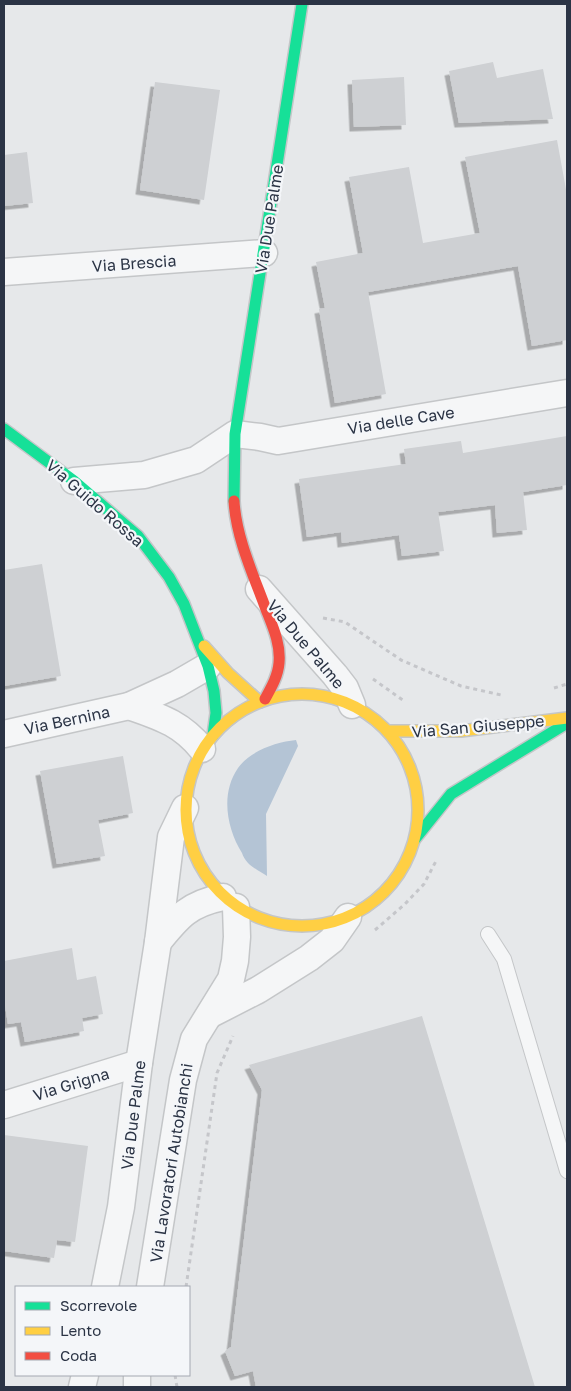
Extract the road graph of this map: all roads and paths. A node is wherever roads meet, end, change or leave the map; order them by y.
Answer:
1 (302, 4) edge
2 (264, 253) junction
3 (4, 272) edge
4 (567, 393) edge
5 (4, 429) edge
6 (235, 434) junction
7 (74, 481) junction
8 (257, 586) junction
9 (320, 617) dead end
10 (200, 641) junction
11 (208, 666) junction
12 (370, 677) dead end
13 (567, 684) edge
14 (550, 689) dead end
15 (503, 695) dead end
16 (263, 701) junction
17 (352, 704) junction
18 (130, 706) junction
19 (567, 718) edge
20 (567, 723) edge
21 (388, 731) junction
22 (432, 731) junction
23 (4, 734) edge
24 (207, 742) junction
25 (185, 808) junction
26 (415, 839) junction
27 (436, 860) dead end
28 (230, 902) junction
29 (348, 917) junction
30 (488, 934) dead end
31 (369, 935) dead end
32 (158, 942) junction
33 (211, 1014) junction
34 (237, 1027) dead end
35 (139, 1063) junction
36 (4, 1105) edge
37 (567, 1171) edge
38 (106, 1286) edge
39 (150, 1286) edge
40 (186, 1286) edge

1 - 2 street, Via Due Palme
2 - 3 street, Via Brescia
2 - 6 street, Via Due Palme
4 - 6 street, Via delle Cave
5 - 7 street, Via Guido Rossa
6 - 7 street
6 - 8 street, Via Due Palme
7 - 10 street, Via Guido Rossa
8 - 16 street, Via Due Palme
8 - 17 street, Via Due Palme
9 - 15 path
10 - 11 street, Via Guido Rossa
10 - 16 street, Via Guido Rossa
11 - 18 street, Via Bernina
11 - 24 street, Via Guido Rossa
12 - 22 path
13 - 14 path
16 - 17 street
16 - 24 street
17 - 21 street
18 - 23 street, Via Bernina
18 - 24 street, Via Bernina
19 - 22 street, Via San Giuseppe
20 - 26 street, Via San Giuseppe
21 - 22 street, Via San Giuseppe
21 - 26 street
24 - 25 street
25 - 28 street
25 - 32 street, Via Due Palme
26 - 29 street
27 - 31 path
28 - 29 street
28 - 32 street, Via Due Palme
28 - 33 street, Via Lavoratori Autobianchi
29 - 33 street, Via Lavoratori Autobianchi
30 - 37 lane
32 - 35 street, Via Due Palme
33 - 39 street, Via Lavoratori Autobianchi
34 - 40 path
35 - 36 street, Via Grigna
35 - 38 street, Via Due Palme

